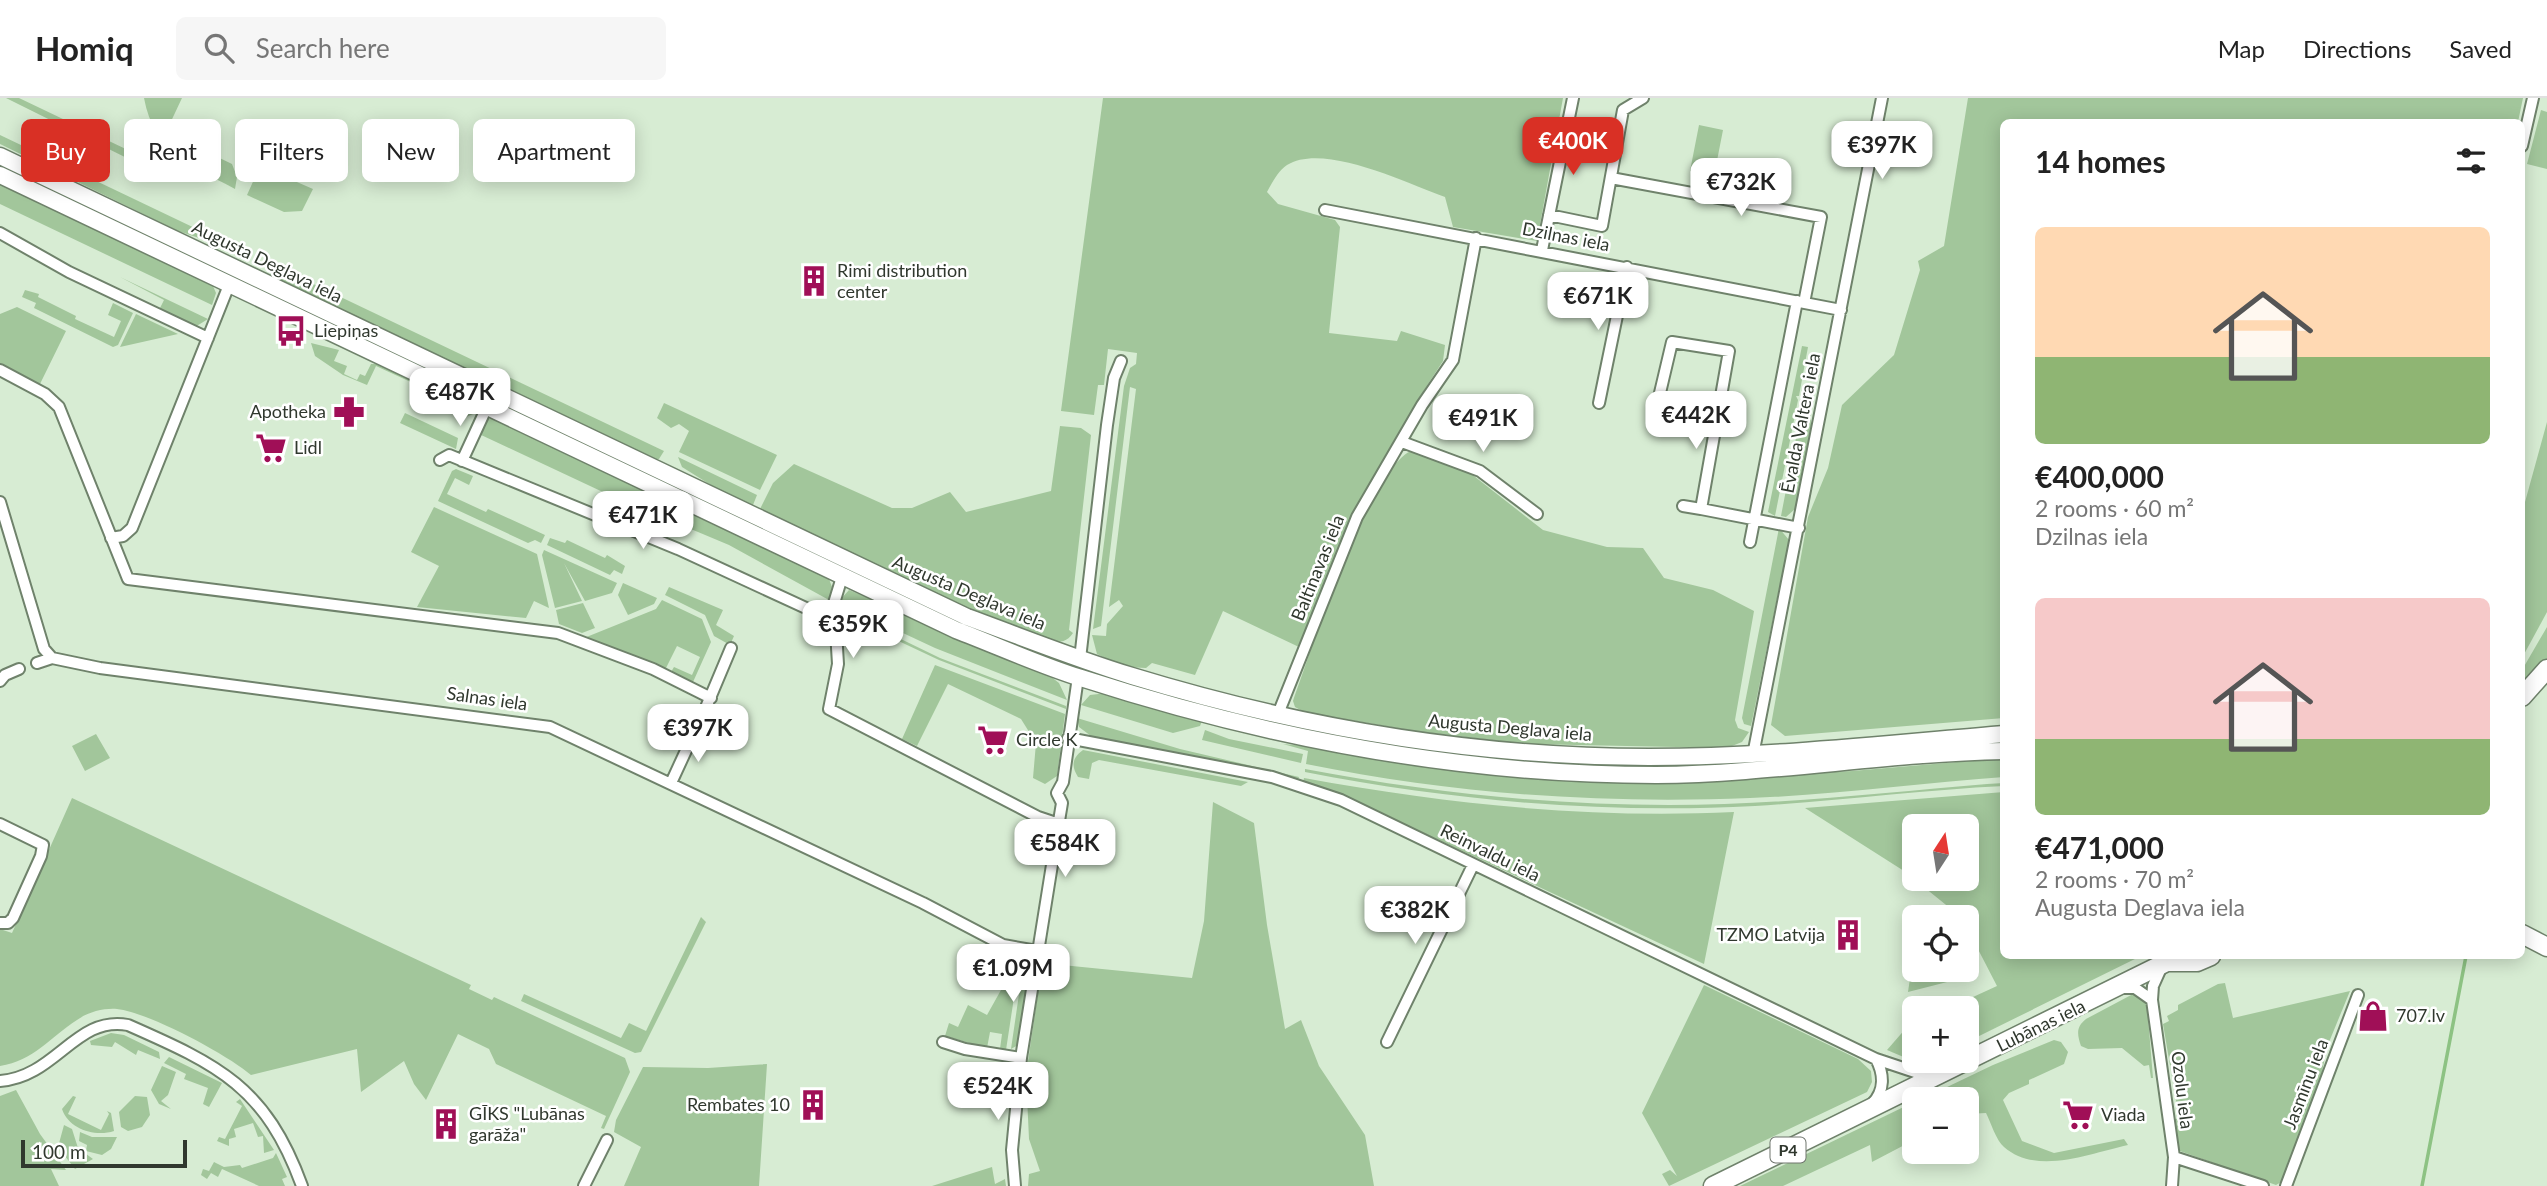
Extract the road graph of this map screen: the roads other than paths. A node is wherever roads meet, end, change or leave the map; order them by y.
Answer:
1 (1573, 98) edge
2 (1643, 98) edge
3 (1882, 98) edge
4 (2533, 98) edge
5 (2525, 133) edge
6 (0, 156) edge
7 (0, 175) edge
8 (1611, 178) junction
9 (1325, 210) dead end
10 (1549, 215) junction
11 (0, 233) edge
12 (1476, 237) junction
13 (1542, 250) junction
14 (1627, 267) junction
15 (229, 285) junction
16 (1800, 302) junction
17 (1841, 310) junction
18 (208, 338) junction
19 (1121, 361) dead end
20 (0, 370) edge
21 (1599, 404) dead end
22 (486, 409) junction
23 (1655, 414) dead end
24 (1402, 442) junction
25 (440, 460) dead end
26 (462, 461) junction
27 (0, 502) edge
28 (1683, 506) dead end
29 (1701, 509) junction
30 (1537, 514) dead end
31 (1755, 520) junction
32 (1799, 528) junction
33 (111, 538) junction
34 (1751, 542) dead end
35 (842, 577) junction
36 (947, 608) junction
37 (832, 620) junction
38 (940, 623) junction
39 (732, 648) dead end
40 (52, 658) junction
41 (1080, 659) junction
42 (37, 663) dead end
43 (2547, 668) edge
44 (19, 669) dead end
45 (1078, 677) junction
46 (0, 681) edge
47 (2525, 694) edge
48 (711, 698) junction
49 (1278, 714) junction
50 (702, 717) dead end
51 (695, 732) dead end
52 (2000, 734) edge
53 (1068, 738) junction
54 (2000, 751) edge
55 (1753, 755) junction
56 (671, 783) junction
57 (0, 824) edge
58 (1059, 824) junction
59 (1473, 865) junction
60 (0, 923) edge
61 (2525, 936) edge
62 (2547, 947) edge
63 (1037, 951) junction
64 (2204, 959) edge
65 (2170, 961) edge
66 (2117, 988) junction
67 (2358, 995) dead end
68 (2152, 1000) junction
69 (943, 1042) dead end
70 (1387, 1042) dead end
71 (1021, 1058) junction
72 (1876, 1059) junction
73 (1943, 1074) junction
74 (0, 1081) edge
75 (1862, 1113) junction
76 (607, 1140) dead end
77 (2174, 1157) junction
78 (302, 1186) edge
79 (584, 1186) edge
80 (1015, 1186) edge
81 (1713, 1186) edge
82 (2172, 1186) edge
83 (2263, 1186) edge
84 (2286, 1186) edge

1 - 10 street
2 - 8 street
3 - 17 street, Ēvalda Valtera iela
4 - 5 street
6 - 36 main road, Augusta Deglava iela
7 - 15 main road, Augusta Deglava iela
8 - 10 street
8 - 16 street
9 - 12 street, Dzilnas iela
10 - 13 street
11 - 18 street
12 - 13 street, Dzilnas iela
12 - 24 street, Baltinavas iela
13 - 14 street, Dzilnas iela
14 - 16 street, Dzilnas iela
14 - 21 street
15 - 18 street
15 - 22 main road, Augusta Deglava iela
16 - 17 street, Dzilnas iela
16 - 31 street
17 - 32 street, Ēvalda Valtera iela
18 - 33 street
19 - 41 street
20 - 33 street
22 - 26 street
22 - 35 main road, Augusta Deglava iela
23 - 29 street
24 - 30 street
24 - 49 street, Baltinavas iela
25 - 26 street
26 - 37 street
27 - 40 street
28 - 29 street
29 - 31 street
31 - 32 street
31 - 34 street
32 - 55 street, Ēvalda Valtera iela
33 - 48 street
35 - 37 street
35 - 38 main road, Augusta Deglava iela
36 - 38 main road
36 - 41 main road, Augusta Deglava iela
37 - 58 street
38 - 45 main road, Augusta Deglava iela
39 - 48 street
40 - 42 street
40 - 56 street, Salnas iela
41 - 49 main road, Augusta Deglava iela
43 - 47 main road
44 - 46 street
45 - 53 street
45 - 54 main road, Augusta Deglava iela
48 - 50 street
49 - 55 main road, Augusta Deglava iela
51 - 56 street
52 - 55 main road, Augusta Deglava iela
53 - 58 street
53 - 59 street, Reinvaldu iela
56 - 63 street, Salnas iela
57 - 60 street
58 - 63 street
59 - 70 street
59 - 72 street, Reinvaldu iela
61 - 62 main road
63 - 71 street
64 - 65 main road, P4
65 - 66 main road, Lubānas iela / P4
65 - 68 street, Ozolu iela
66 - 68 street
66 - 73 main road, Lubānas iela / P4
67 - 84 street, Jasmīnu iela
68 - 77 street, Ozolu iela
69 - 71 street
71 - 80 street
72 - 73 street, Reinvaldu iela
72 - 75 street
73 - 75 main road, Lubānas iela / P4
74 - 78 street
75 - 81 main road, Lubānas iela / P4
76 - 79 street
77 - 82 street, Ozolu iela
77 - 83 street

